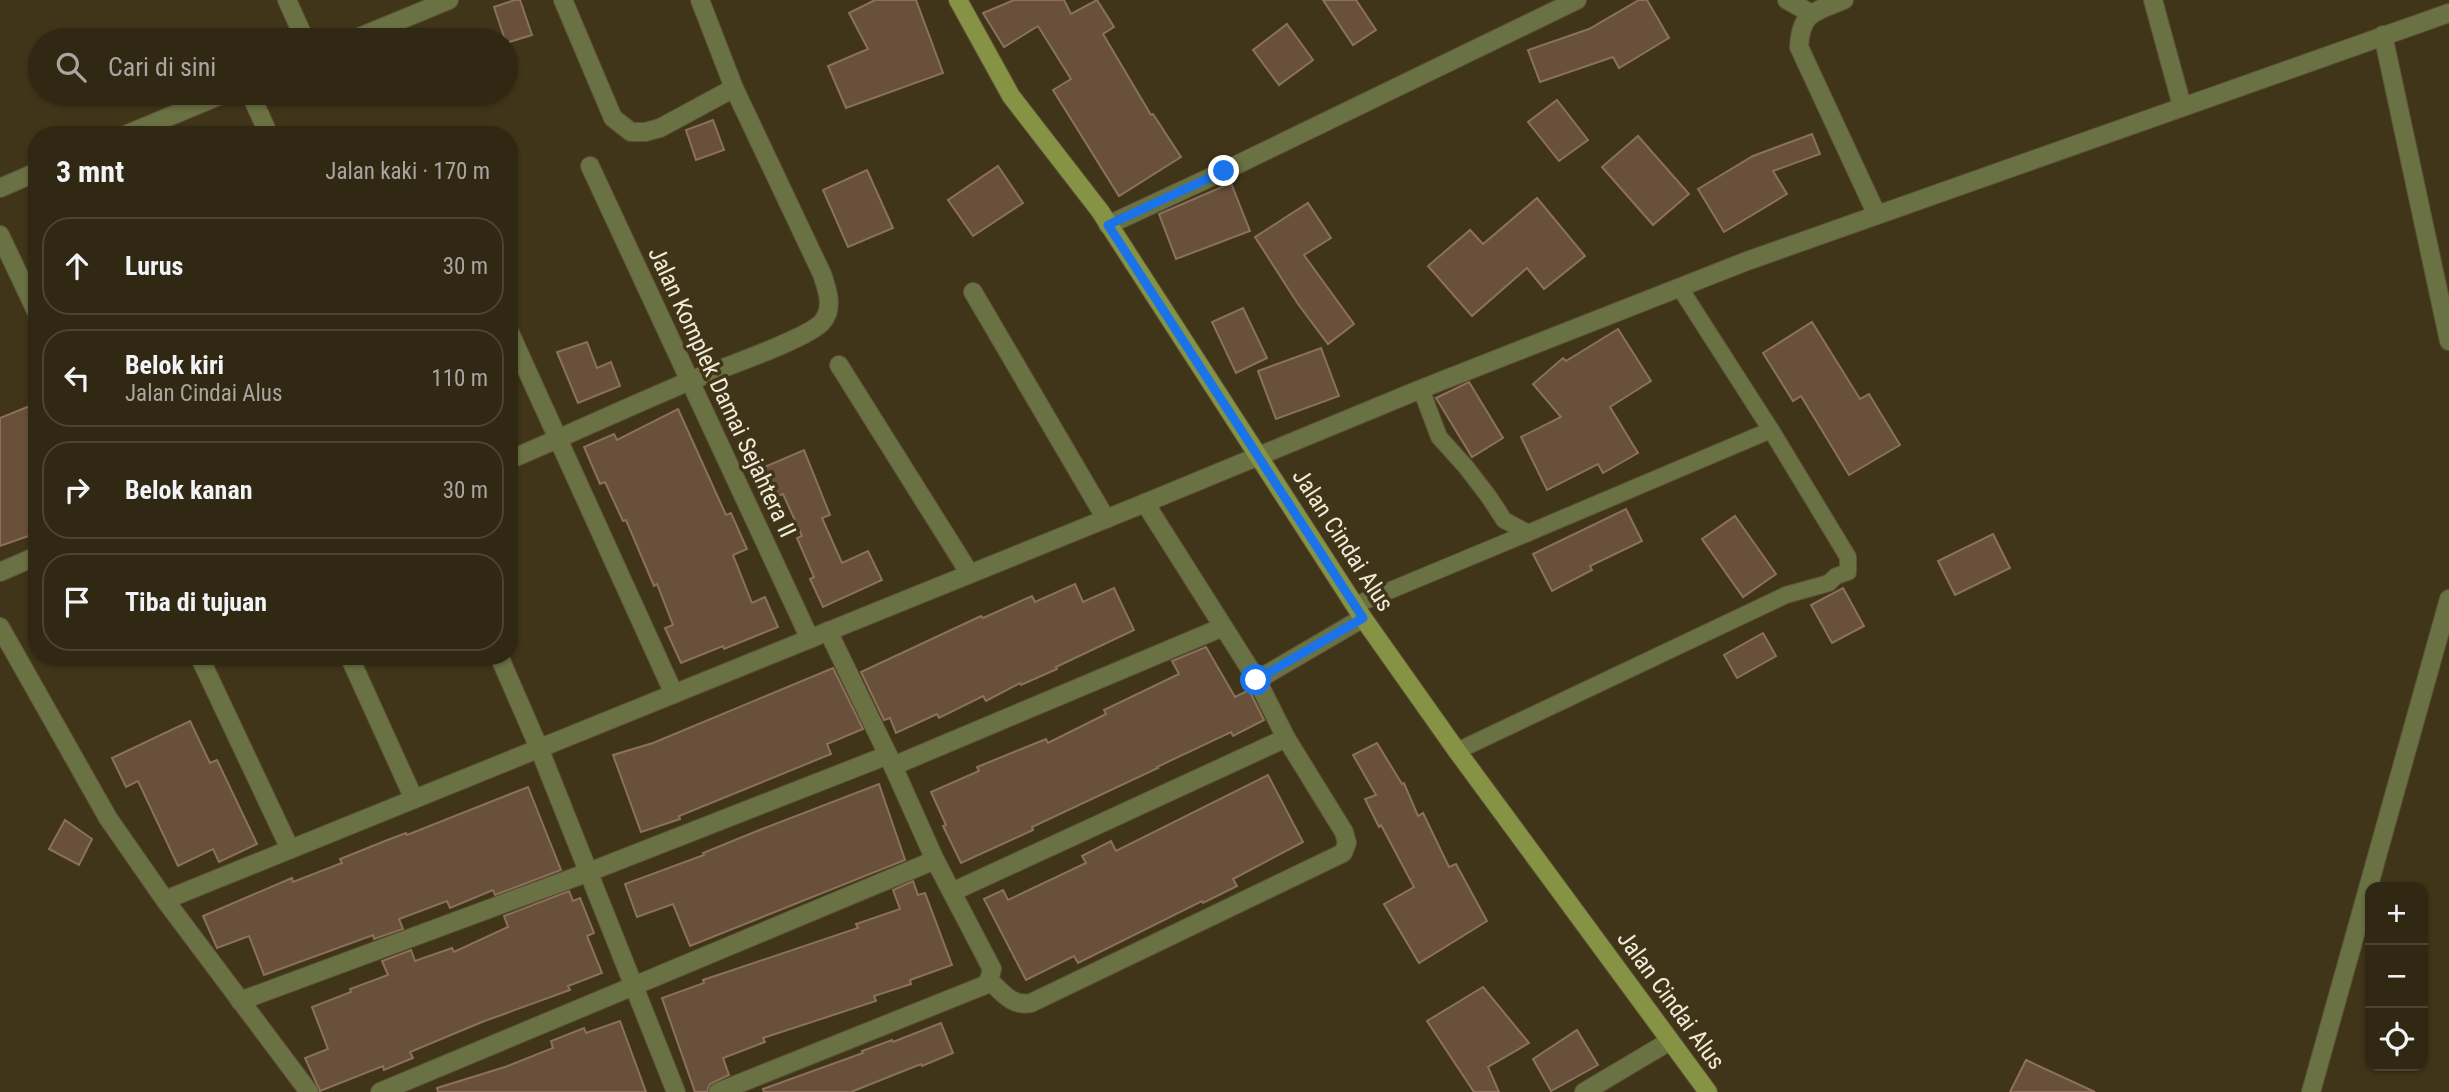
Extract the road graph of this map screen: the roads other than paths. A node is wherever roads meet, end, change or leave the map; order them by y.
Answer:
1 (287, 0) edge
2 (449, 0) edge
3 (563, 0) edge
4 (700, 0) edge
5 (958, 0) edge
6 (1577, 0) edge
7 (1787, 0) edge
8 (1844, 0) edge
9 (2153, 0) edge
10 (1810, 13) junction
11 (2449, 13) edge
12 (300, 28) edge
13 (381, 28) edge
14 (2383, 35) junction
15 (734, 88) junction
16 (197, 105) edge
17 (255, 105) edge
18 (2182, 106) junction
19 (147, 126) edge
20 (265, 126) edge
21 (590, 166) dead end
22 (28, 176) edge
23 (0, 188) edge
24 (1877, 215) junction
25 (1108, 225) junction
26 (0, 235) edge
27 (1680, 288) junction
28 (973, 292) dead end
29 (28, 294) edge
30 (2449, 341) edge
31 (518, 351) edge
32 (839, 365) dead end
33 (690, 381) junction
34 (1421, 389) junction
35 (1771, 430) junction
36 (558, 439) junction
37 (518, 456) edge
38 (1260, 457) junction
39 (1145, 503) junction
40 (1106, 519) junction
41 (1528, 533) junction
42 (28, 560) edge
43 (0, 572) edge
44 (970, 574) junction
45 (2449, 599) edge
46 (1359, 611) junction
47 (0, 627) edge
48 (1223, 627) junction
49 (828, 631) junction
50 (810, 639) junction
51 (203, 665) edge
52 (353, 665) edge
53 (503, 665) edge
54 (1256, 680) junction
55 (674, 694) junction
56 (1286, 738) junction
57 (540, 748) junction
58 (1457, 751) junction
59 (891, 760) junction
60 (414, 799) junction
61 (290, 849) junction
62 (935, 860) junction
63 (589, 872) junction
64 (952, 892) junction
65 (165, 900) junction
66 (989, 980) junction
67 (634, 986) junction
68 (240, 1001) junction
69 (1670, 1041) junction
70 (309, 1092) edge
71 (380, 1092) edge
72 (676, 1092) edge
73 (718, 1092) edge
74 (1584, 1092) edge
75 (1708, 1092) edge
76 (2311, 1092) edge

1 - 12 street
2 - 13 street
3 - 15 street
4 - 15 street
5 - 25 street, Jalan Cindai Alus
6 - 25 street
7 - 10 street
8 - 10 street
9 - 18 street
10 - 24 street
11 - 14 street
14 - 18 street
14 - 30 street
15 - 33 street
16 - 19 street
17 - 20 street
18 - 24 street
21 - 33 street, Jalan Komplek Damai Sejahtera II
22 - 23 street
24 - 27 street
25 - 38 street, Jalan Cindai Alus
26 - 29 street
27 - 34 street
27 - 35 lane
28 - 40 street
31 - 36 street
32 - 44 street
33 - 36 street
33 - 50 street, Jalan Komplek Damai Sejahtera II
34 - 38 street
34 - 41 lane
35 - 41 lane
35 - 58 lane
36 - 37 street
36 - 55 street
38 - 39 street
38 - 46 street, Jalan Cindai Alus
39 - 40 street
39 - 48 street
40 - 44 street
41 - 46 lane
42 - 43 street
44 - 49 street
45 - 76 street
46 - 54 street
46 - 58 street, Jalan Cindai Alus
47 - 65 street
48 - 54 street
48 - 59 street
49 - 50 street
49 - 59 street
50 - 55 street
51 - 61 street
52 - 60 street
53 - 57 street
54 - 56 street
55 - 57 street
56 - 64 street
56 - 66 street
57 - 60 street
57 - 63 street
58 - 69 street, Jalan Cindai Alus
59 - 62 street
59 - 63 street
60 - 61 street
61 - 65 street
62 - 64 street
62 - 67 street
63 - 67 street
63 - 68 street
64 - 66 street
65 - 68 street
66 - 73 street
67 - 71 street
67 - 72 street
68 - 70 street
69 - 74 street
69 - 75 street, Jalan Cindai Alus

